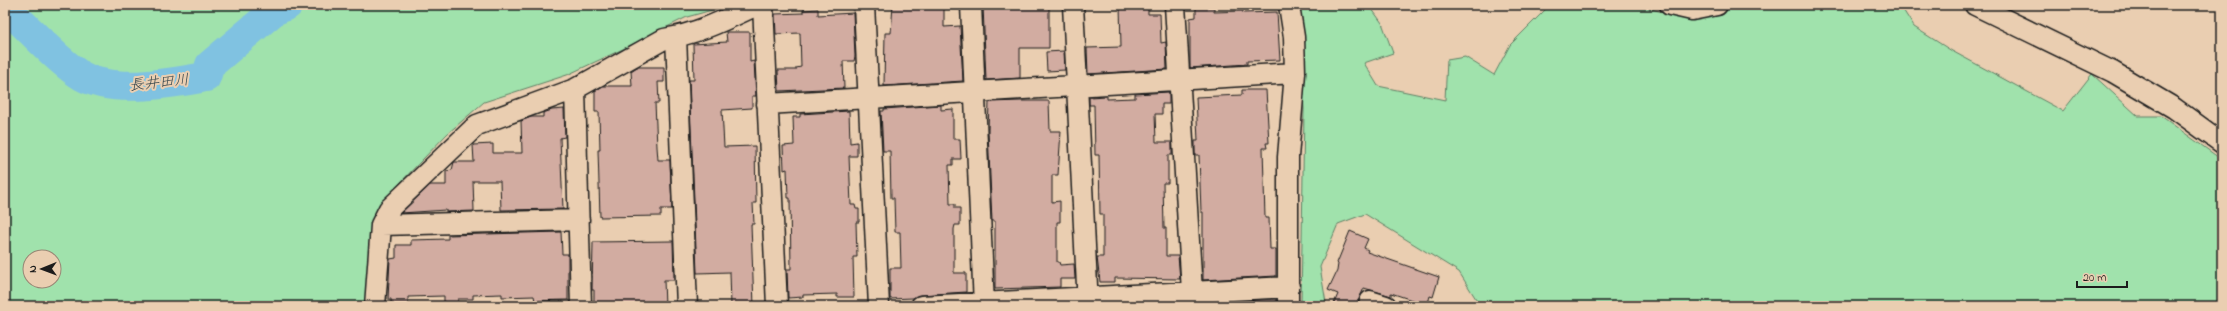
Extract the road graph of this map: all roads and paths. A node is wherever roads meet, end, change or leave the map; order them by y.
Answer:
1 (757, 5) edge
2 (763, 5) edge
3 (864, 5) edge
4 (971, 5) edge
5 (1072, 5) edge
6 (1175, 5) edge
7 (1289, 5) edge
8 (1670, 5) edge
9 (1717, 5) edge
10 (1975, 5) edge
11 (676, 37) junction
12 (1295, 74) junction
13 (1180, 80) junction
14 (1077, 86) junction
15 (575, 89) junction
16 (974, 92) junction
17 (868, 98) junction
18 (768, 104) junction
19 (2222, 144) edge
20 (579, 220) junction
21 (381, 225) junction
22 (1289, 286) junction
23 (1192, 292) junction
24 (1088, 302) edge
25 (984, 304) edge
26 (375, 306) edge
27 (581, 306) edge
28 (687, 306) edge
29 (778, 306) edge
30 (879, 306) edge
31 (921, 306) edge
32 (1288, 306) edge
33 (1369, 306) edge
34 (1386, 306) edge

1 - 11 street
2 - 18 street
3 - 17 street
4 - 16 street
5 - 14 street
6 - 13 street
7 - 12 street
8 - 9 street
10 - 19 street
11 - 15 street
11 - 28 street
12 - 13 street
12 - 22 street
13 - 14 street
13 - 23 street
14 - 16 street
14 - 24 street
15 - 20 street
15 - 21 street
16 - 17 street
16 - 25 street
17 - 18 street
17 - 30 street
18 - 29 street
20 - 21 street
20 - 27 street
21 - 26 street
22 - 23 street
22 - 32 street
23 - 24 street
24 - 25 street
25 - 31 street
33 - 34 street

